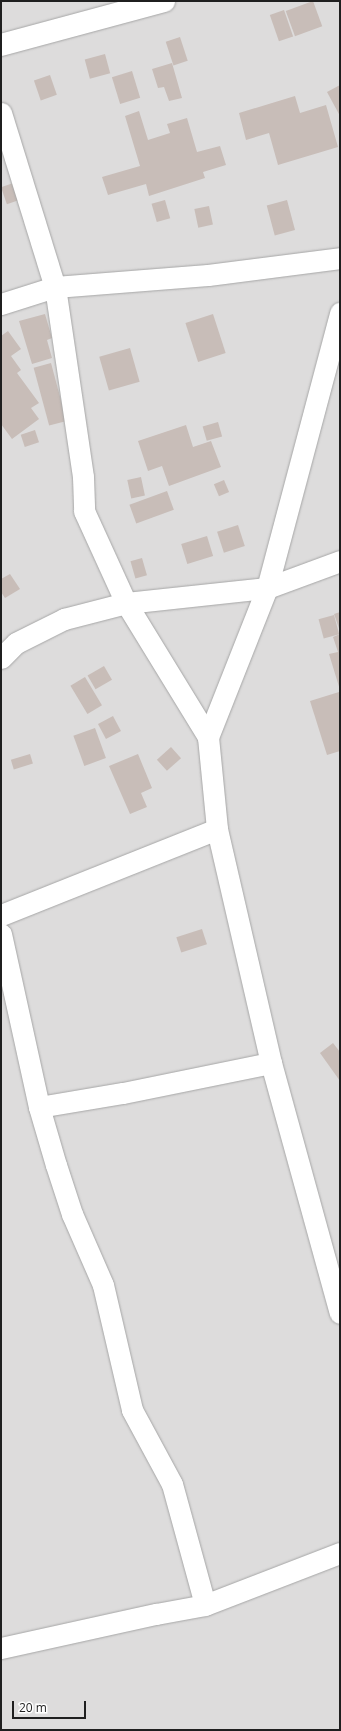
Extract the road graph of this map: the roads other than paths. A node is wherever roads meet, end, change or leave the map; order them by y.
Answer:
1 (164, 1) edge
2 (1, 45) edge
3 (1, 113) edge
4 (340, 258) edge
5 (55, 287) junction
6 (1, 304) edge
7 (340, 313) edge
8 (340, 561) edge
9 (267, 588) junction
10 (126, 603) junction
11 (1, 658) edge
12 (208, 737) junction
13 (217, 829) junction
14 (1, 915) edge
15 (1, 934) edge
16 (271, 1063) junction
17 (39, 1107) junction
18 (340, 1313) edge
19 (340, 1553) edge
20 (205, 1605) junction
21 (1, 1648) edge

1 - 2 street
3 - 5 street
4 - 5 street
5 - 6 street
5 - 10 street
7 - 9 street
8 - 9 street
9 - 10 street
9 - 12 street
10 - 11 street
10 - 12 street
12 - 13 street
13 - 14 street
13 - 16 street
15 - 17 street
16 - 17 street
16 - 18 street
17 - 20 street
19 - 20 street
20 - 21 street

